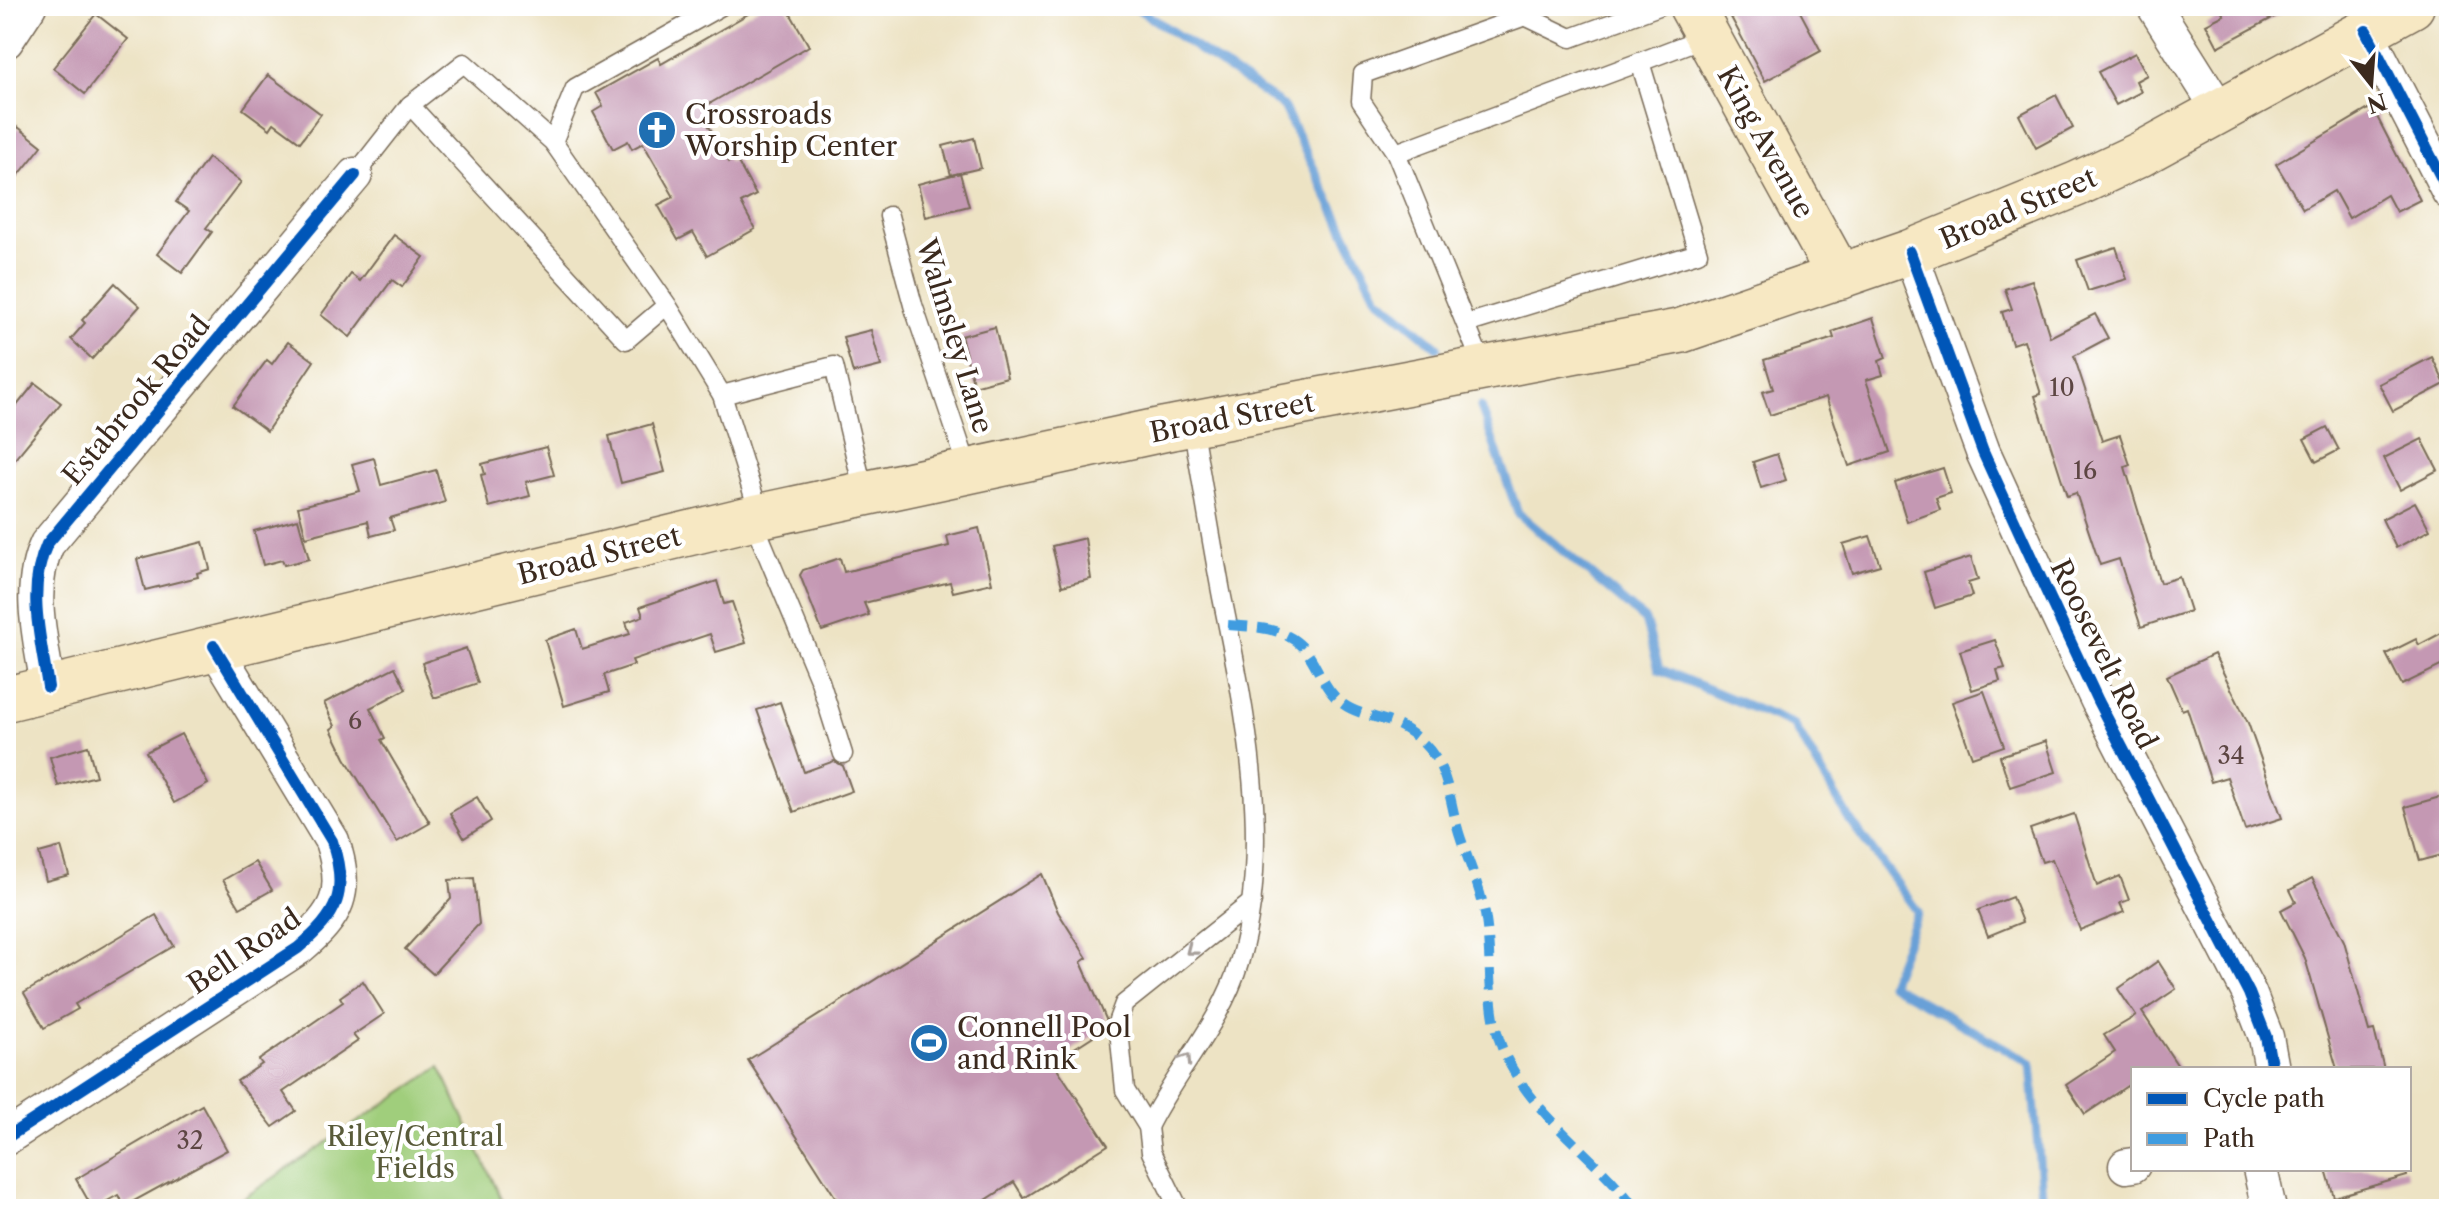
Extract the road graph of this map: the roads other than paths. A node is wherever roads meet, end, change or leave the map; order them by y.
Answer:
1 (29, 6) edge
2 (721, 6) edge
3 (1659, 6) edge
4 (2154, 6) edge
5 (2412, 6) edge
6 (1700, 21) edge
7 (2366, 31) junction
8 (6, 41) edge
9 (1640, 62) junction
10 (410, 105) junction
11 (2220, 111) junction
12 (553, 142) junction
13 (1396, 153) junction
14 (355, 175) joint
15 (2449, 192) edge
16 (889, 216) dead end
17 (1910, 252) junction
18 (1840, 277) junction
19 (667, 305) junction
20 (1466, 324) junction
21 (1484, 369) junction
22 (722, 395) junction
23 (1192, 424) junction
24 (969, 471) junction
25 (865, 496) junction
26 (756, 517) junction
27 (214, 646) junction
28 (48, 687) junction
29 (6, 699) edge
30 (843, 754) dead end
31 (1252, 902) junction
32 (2272, 1067) edge
33 (1148, 1127) junction
34 (6, 1138) edge
35 (2260, 1171) edge
36 (1179, 1209) edge
37 (2269, 1209) edge

1 - 8 street
2 - 12 lane
3 - 13 lane
4 - 11 street
5 - 7 main road, Broad Street
6 - 9 lane
6 - 18 main road, King Avenue
7 - 11 main road, Broad Street
7 - 15 street
9 - 13 lane
9 - 20 lane
10 - 12 lane
10 - 14 lane
10 - 19 lane
11 - 17 main road, Broad Street
12 - 19 lane
13 - 20 lane
14 - 28 street, Estabrook Road
16 - 24 lane, Walmsley Lane
17 - 18 main road, Broad Street
17 - 32 street, Roosevelt Road
18 - 21 main road, Broad Street
19 - 22 lane
20 - 21 lane
21 - 23 main road, Broad Street
22 - 25 lane
22 - 26 lane
23 - 24 main road, Broad Street
23 - 31 lane
24 - 25 main road, Broad Street
25 - 26 main road, Broad Street
26 - 27 main road, Broad Street
26 - 30 lane
27 - 28 main road, Broad Street
27 - 34 street, Bell Road
28 - 29 main road, Broad Street
33 -> 31 lane
31 -> 33 lane
33 - 36 lane
35 - 37 street

